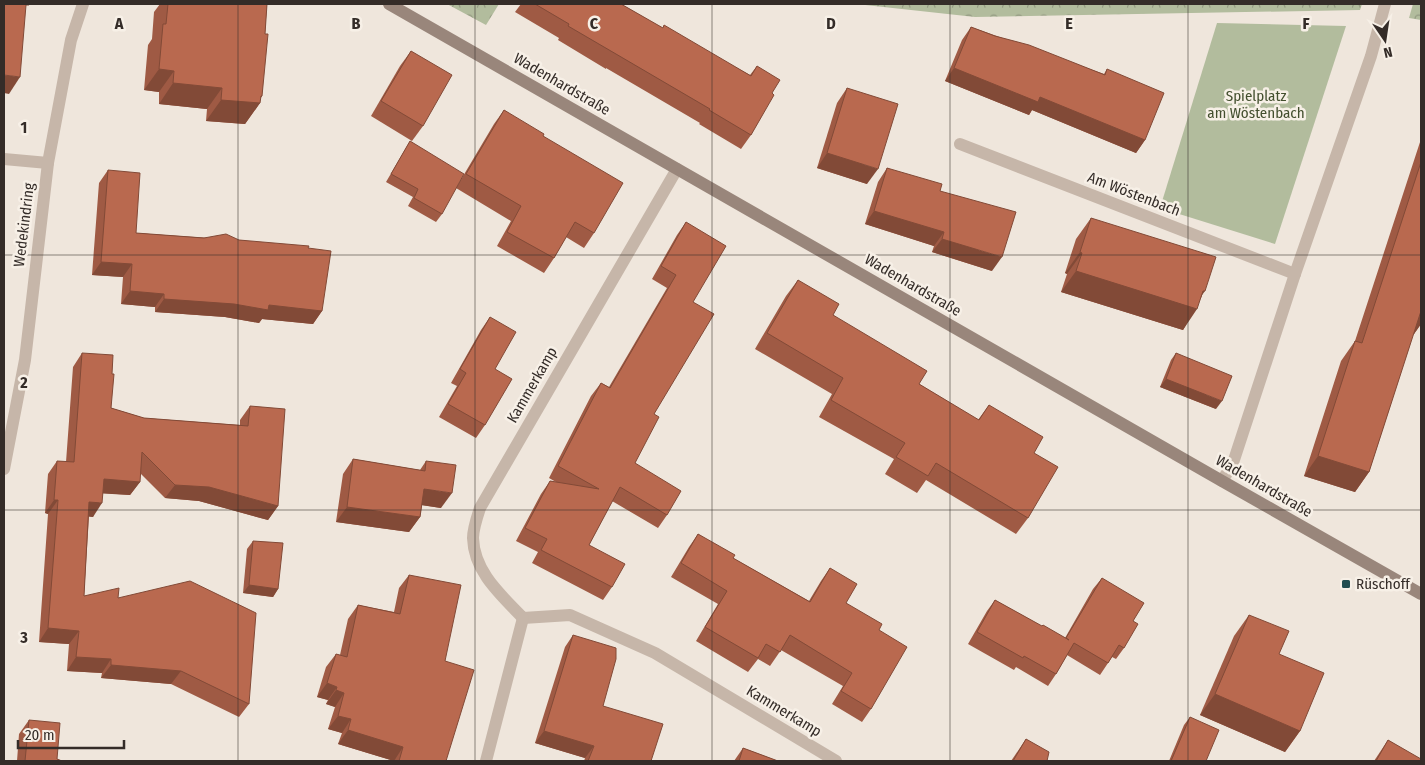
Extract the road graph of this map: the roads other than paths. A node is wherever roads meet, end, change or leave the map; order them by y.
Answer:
1 (83, 4) edge
2 (389, 4) edge
3 (1385, 4) edge
4 (960, 144) dead end
5 (4, 159) edge
6 (48, 163) junction
7 (677, 168) junction
8 (1295, 274) junction
9 (4, 469) edge
10 (1222, 481) junction
11 (1421, 594) edge
12 (523, 618) junction
13 (486, 761) edge
14 (836, 761) edge

1 - 6 street, Wedekindring
2 - 7 street, Wadenhardstraße
3 - 8 street
4 - 8 street, Am Wöstenbach
5 - 6 street, Wedekindring
6 - 9 street, Wedekindring
7 - 10 street, Wadenhardstraße
7 - 12 street, Kammerkamp
8 - 10 street
10 - 11 street, Wadenhardstraße
12 - 13 street
12 - 14 street, Kammerkamp

